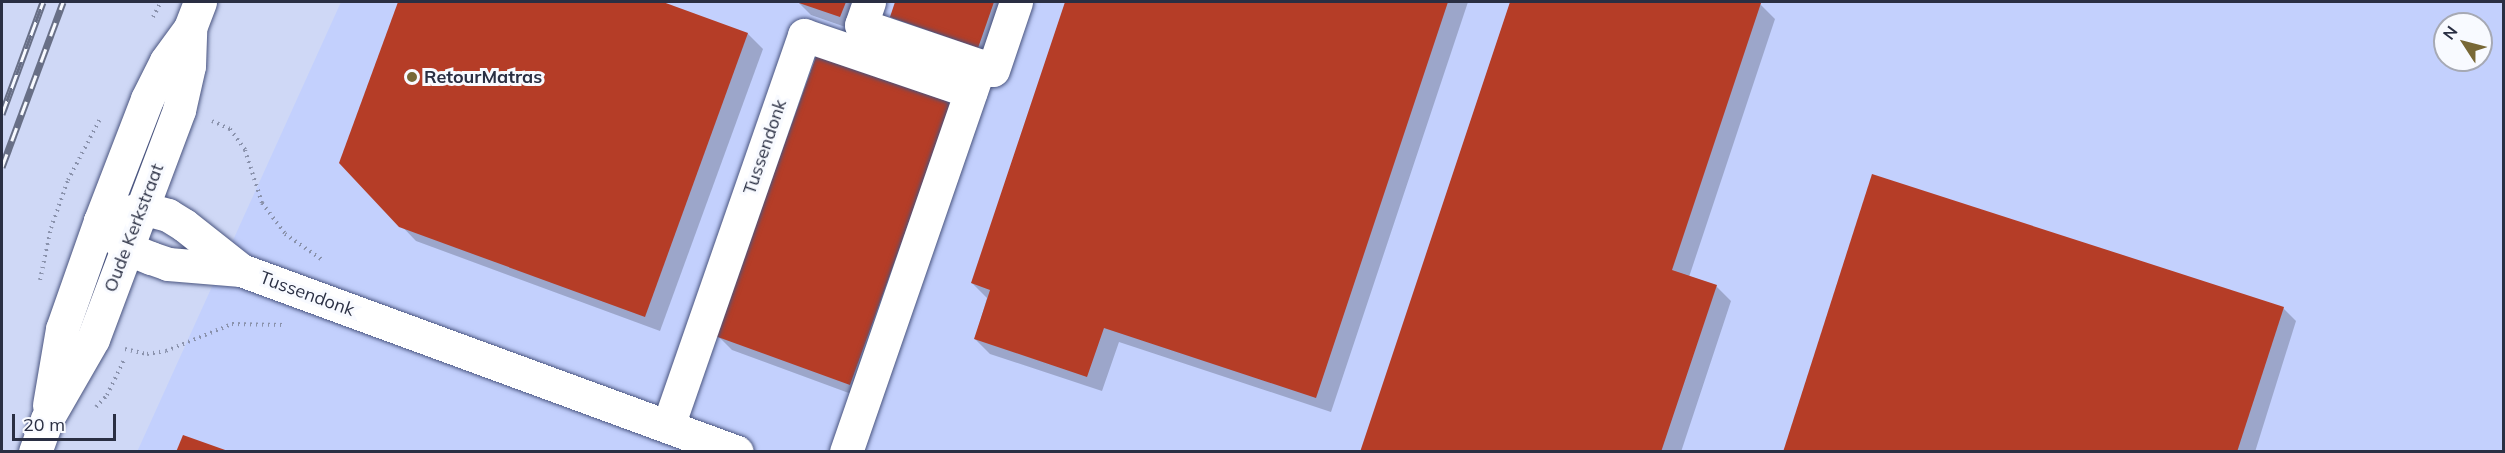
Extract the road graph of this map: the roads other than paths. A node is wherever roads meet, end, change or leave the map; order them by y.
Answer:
1 (869, 2) edge
2 (1017, 2) edge
3 (195, 15) edge
4 (975, 79) junction
5 (142, 208) junction
6 (100, 221) junction
7 (126, 248) junction
8 (240, 270) junction
9 (47, 418) junction
10 (668, 426) junction
11 (35, 452) edge
12 (737, 452) edge
13 (846, 452) edge

1 - 4 street
2 - 4 street
3 - 5 street, Oude Kerkstraat
3 - 6 street, Oude Kerkstraat
4 - 10 street, Tussendonk
4 - 13 street
5 - 6 street
5 - 7 street, Oude Kerkstraat
5 - 8 street, Tussendonk
6 - 7 street, Tussendonk
6 - 9 street, Oude Kerkstraat
7 - 8 street, Tussendonk
7 - 9 street, Oude Kerkstraat
8 - 10 street, Tussendonk
9 - 11 street, Oude Kerkstraat
10 - 12 street, Tussendonk

